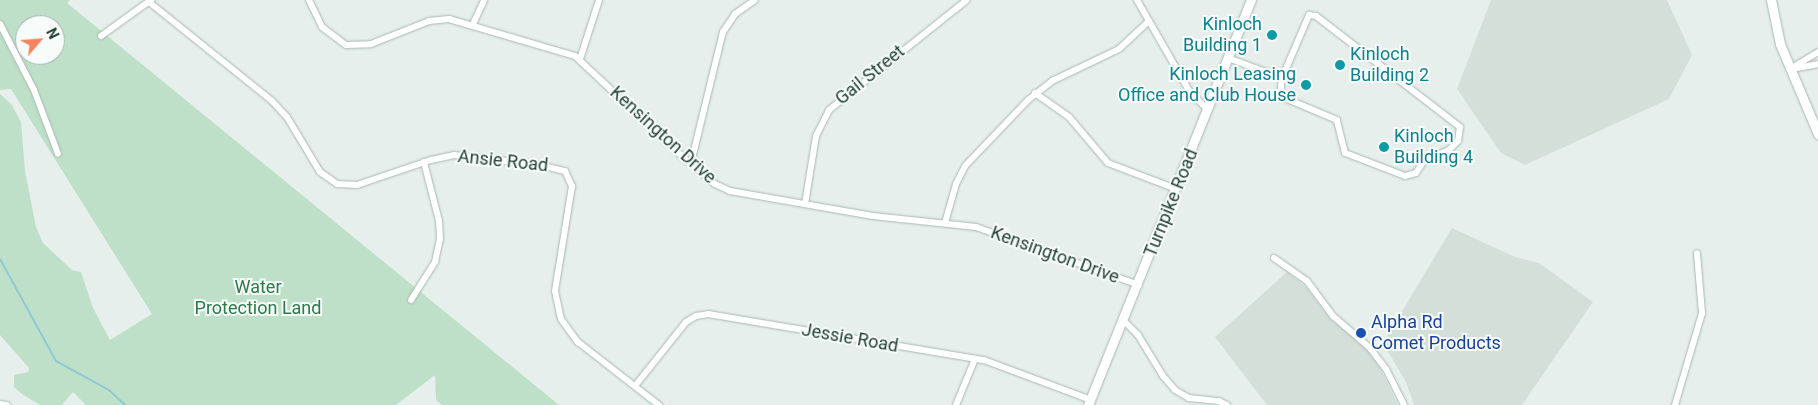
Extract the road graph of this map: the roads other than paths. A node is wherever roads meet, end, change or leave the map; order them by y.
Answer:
1 (310, 0) edge
2 (484, 0) edge
3 (599, 0) edge
4 (755, 0) edge
5 (967, 0) edge
6 (1137, 0) edge
7 (1252, 0) edge
8 (1771, 0) edge
9 (150, 1) edge
10 (1149, 21) junction
11 (0, 24) edge
12 (473, 24) junction
13 (101, 36) dead end
14 (1818, 52) edge
15 (1228, 58) junction
16 (580, 59) junction
17 (1818, 64) edge
18 (1790, 69) junction
19 (1282, 78) junction
20 (1035, 93) junction
21 (1208, 110) junction
22 (1818, 134) edge
23 (58, 154) dead end
24 (424, 162) junction
25 (691, 163) junction
26 (1176, 189) junction
27 (805, 204) junction
28 (945, 223) junction
29 (1697, 253) dead end
30 (1274, 258) dead end
31 (1138, 284) junction
32 (411, 300) dead end
33 (1124, 321) junction
34 (975, 359) junction
35 (635, 386) junction
36 (1089, 402) edge
37 (0, 404) edge
38 (7, 405) edge
39 (659, 405) edge
40 (956, 405) edge
41 (1227, 405) edge
42 (1404, 405) edge
43 (1675, 405) edge

1 - 12 street, Kensington Drive
2 - 12 street
3 - 16 street
4 - 25 street
5 - 27 street, Gail Street
6 - 10 street
7 - 15 main road, Turnpike Road
8 - 18 main road
9 - 13 street
9 - 24 street, Ansie Road
10 - 20 street
10 - 21 street
11 - 23 street
12 - 16 street, Kensington Drive
14 - 18 street
15 - 19 street
15 - 21 main road, Turnpike Road
16 - 25 street, Kensington Drive
17 - 18 street
18 - 22 main road
19 - 19 street
20 - 26 street
20 - 28 street
21 - 26 main road, Turnpike Road
24 - 32 street
24 - 35 street, Ansie Road
25 - 27 street, Kensington Drive
26 - 31 main road, Turnpike Road
27 - 28 street, Kensington Drive
28 - 31 street, Kensington Drive
29 - 43 street
30 - 42 street
31 - 33 main road, Turnpike Road
33 - 36 main road, Turnpike Road
33 - 41 street
34 - 35 street, Jessie Road
34 - 36 street, Jessie Road
34 - 40 street
35 - 39 street, Ansie Road
37 - 38 street

